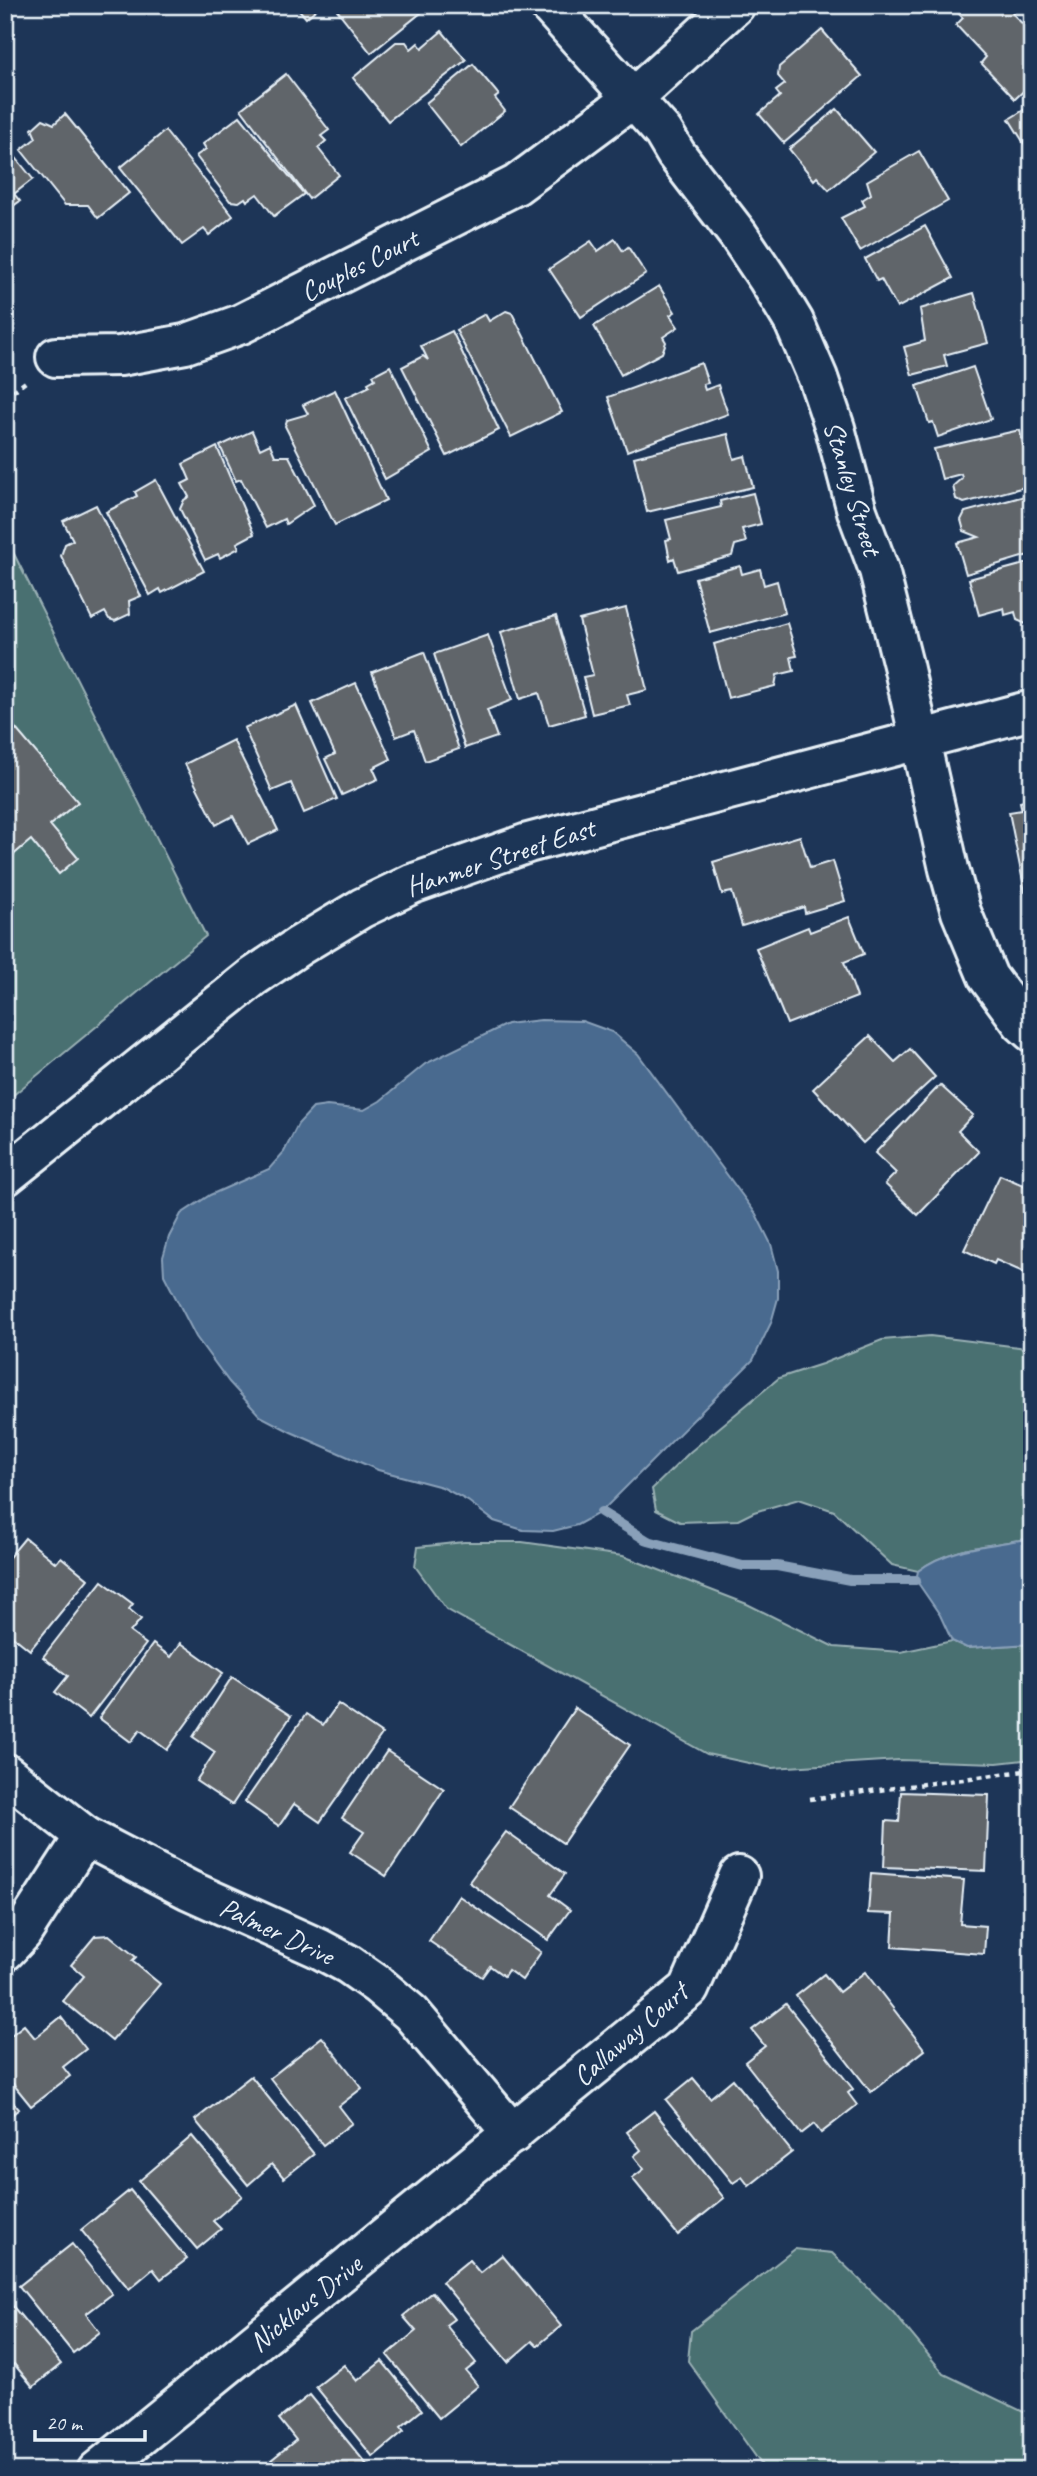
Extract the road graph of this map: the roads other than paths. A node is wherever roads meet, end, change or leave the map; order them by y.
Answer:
1 (549, 5) edge
2 (735, 5) edge
3 (632, 99) junction
4 (56, 357) dead end
5 (1032, 710) edge
6 (919, 739) junction
7 (1032, 1032) edge
8 (5, 1176) edge
9 (5, 1773) edge
10 (85, 1836) junction
11 (740, 1876) dead end
12 (5, 1951) edge
13 (513, 2134) junction
14 (97, 2471) edge

1 - 3 street, Stanley Street
2 - 3 street, Couples Court
3 - 4 street, Couples Court
3 - 6 street, Stanley Street
5 - 6 street, Hanmer Street East
6 - 7 street, Stanley Street
6 - 8 street, Hanmer Street East
9 - 10 street, Palmer Drive
10 - 12 street
10 - 13 street, Palmer Drive
11 - 13 street, Callaway Court
13 - 14 street, Nicklaus Drive

